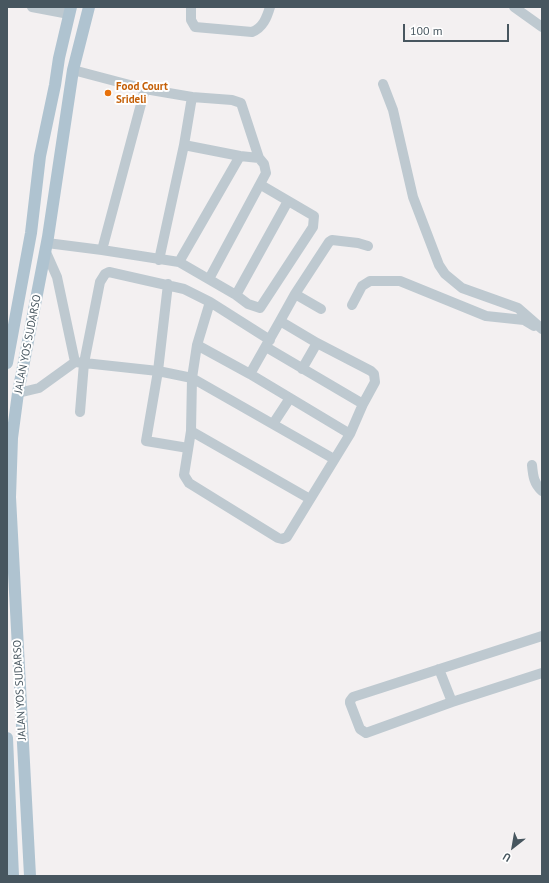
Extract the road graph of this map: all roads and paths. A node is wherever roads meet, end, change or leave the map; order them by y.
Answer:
1 (32, 7) edge
2 (89, 7) edge
3 (191, 7) edge
4 (270, 7) edge
5 (514, 7) edge
6 (70, 10) edge
7 (67, 27) junction
8 (542, 27) edge
9 (84, 31) junction
10 (74, 70) junction
11 (383, 84) dead end
12 (55, 85) junction
13 (70, 89) junction
14 (145, 89) junction
15 (192, 97) junction
16 (184, 144) junction
17 (240, 156) junction
18 (259, 158) junction
19 (261, 185) junction
20 (288, 201) junction
21 (368, 246) dead end
22 (46, 247) junction
23 (102, 250) junction
24 (159, 260) junction
25 (180, 262) junction
26 (209, 279) junction
27 (168, 284) junction
28 (295, 294) junction
29 (236, 295) junction
30 (210, 302) junction
31 (352, 304) dead end
32 (321, 309) dead end
33 (280, 321) junction
34 (542, 330) edge
35 (317, 343) junction
36 (268, 344) junction
37 (196, 345) junction
38 (80, 362) junction
39 (7, 363) edge
40 (302, 370) junction
41 (158, 371) junction
42 (250, 374) junction
43 (192, 378) junction
44 (18, 392) junction
45 (290, 398) junction
46 (362, 404) junction
47 (80, 412) dead end
48 (273, 424) junction
49 (191, 432) junction
50 (350, 434) junction
51 (10, 446) edge
52 (188, 448) junction
53 (334, 459) junction
54 (532, 465) dead end
55 (542, 491) edge
56 (310, 499) junction
57 (10, 535) edge
58 (542, 636) edge
59 (439, 669) junction
60 (542, 673) edge
61 (452, 702) junction
62 (7, 738) edge
63 (8, 762) edge
64 (13, 876) edge
65 (30, 876) edge

1 - 6 street
2 - 9 main road, JALAN YOS SUDARSO
3 - 4 street
5 - 8 street
6 - 7 main road, JALAN YOS SUDARSO
7 - 9 main road
7 - 12 main road, JALAN YOS SUDARSO
9 - 10 main road, JALAN YOS SUDARSO
10 - 13 main road, JALAN YOS SUDARSO
10 - 14 street
11 - 34 street
12 - 13 main road
12 - 39 main road, JALAN YOS SUDARSO
13 - 22 main road, JALAN YOS SUDARSO
14 - 15 street
14 - 23 street
15 - 16 street
15 - 18 street
16 - 17 street
16 - 24 street
17 - 18 street
17 - 25 street
18 - 19 street
19 - 20 street
19 - 26 street
20 - 29 street
20 - 29 street
21 - 28 street
22 - 23 street
22 - 38 street
22 - 44 main road, JALAN YOS SUDARSO
23 - 24 street
24 - 25 street
25 - 26 street
26 - 29 street
27 - 30 street
27 - 38 street
27 - 41 street
28 - 32 street
28 - 33 street
30 - 36 street
30 - 37 street
31 - 34 street
33 - 35 street
33 - 36 street
35 - 40 street
35 - 46 street
36 - 40 street
36 - 42 street
37 - 42 street
37 - 43 street
38 - 41 street
38 - 44 street
38 - 47 street
40 - 46 street
41 - 43 street
41 - 52 street
42 - 45 street
43 - 48 street
43 - 49 street
44 - 51 main road, JALAN YOS SUDARSO
45 - 48 street
45 - 50 street
46 - 50 street
48 - 53 street
49 - 52 street
49 - 56 street
50 - 53 street
51 - 57 main road, JALAN YOS SUDARSO
52 - 56 street
53 - 56 street
54 - 55 street
57 - 65 main road, JALAN YOS SUDARSO
58 - 59 street
59 - 61 street
59 - 61 street
60 - 61 street
62 - 63 main road, JALAN YOS SUDARSO
63 - 64 main road, JALAN YOS SUDARSO

